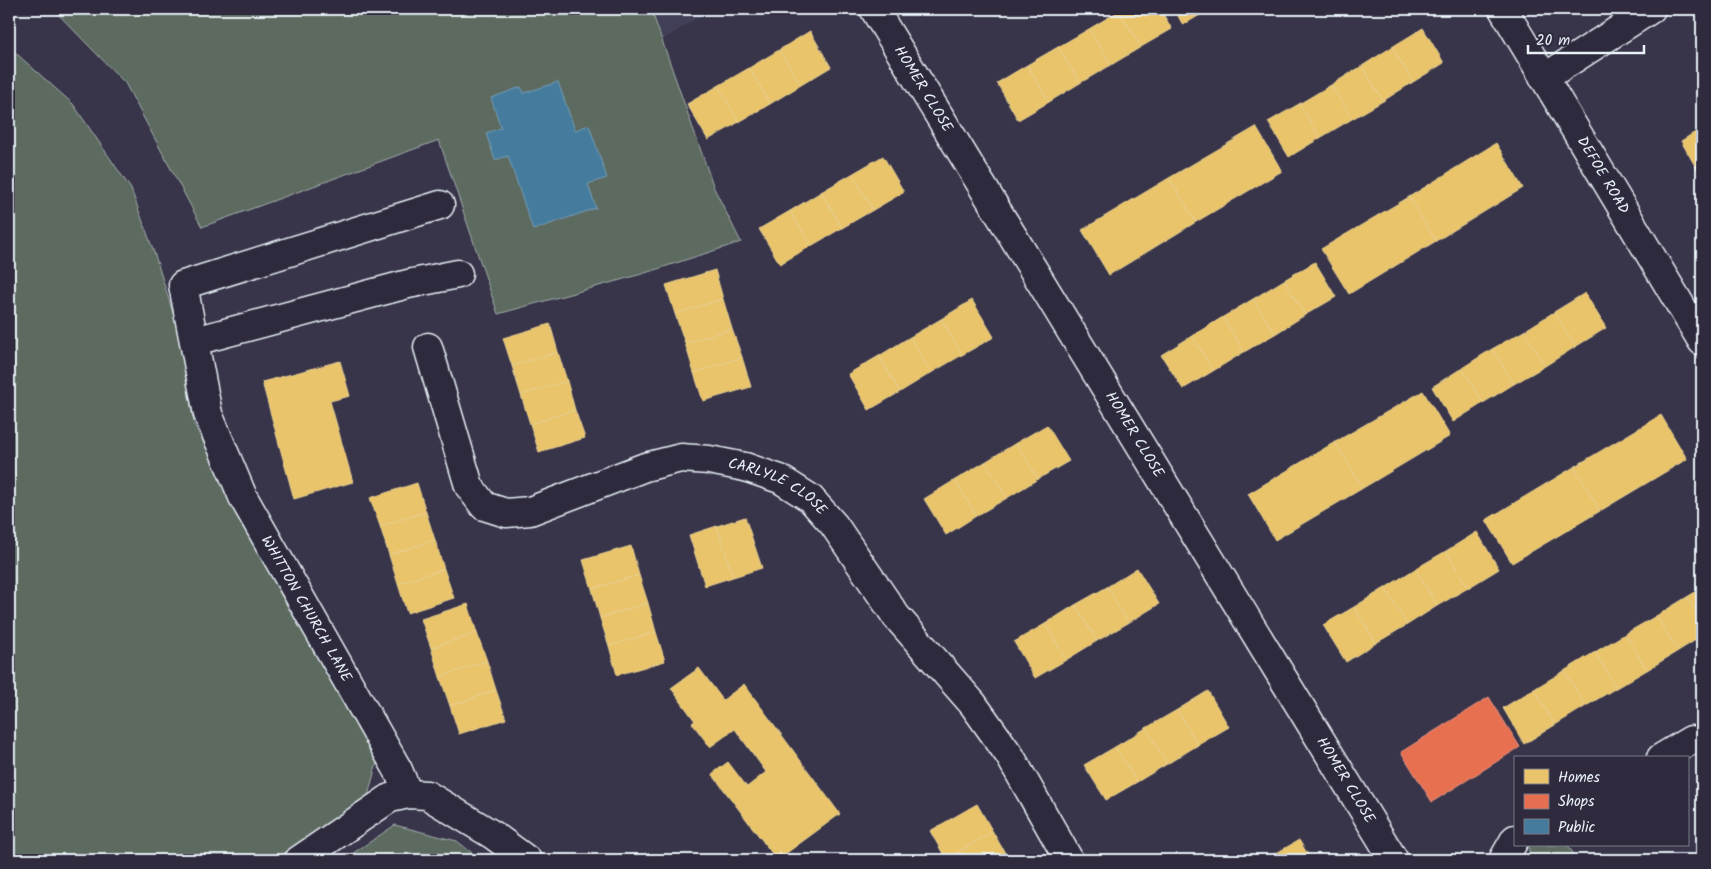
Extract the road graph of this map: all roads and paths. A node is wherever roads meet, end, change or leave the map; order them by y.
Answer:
1 (874, 9) edge
2 (1502, 9) edge
3 (1650, 9) edge
4 (1544, 78) junction
5 (440, 205) dead end
6 (458, 274) dead end
7 (196, 340) junction
8 (1702, 341) edge
9 (428, 347) dead end
10 (1691, 740) dead end
11 (1664, 756) edge
12 (408, 794) junction
13 (1514, 841) edge
14 (299, 860) edge
15 (527, 860) edge
16 (1069, 860) edge
17 (1394, 860) edge
18 (1503, 860) edge

1 - 17 street, HOMER CLOSE
2 - 4 street, DEFOE ROAD
3 - 4 street
4 - 8 street, DEFOE ROAD
5 - 7 street, WHITTON CHURCH LANE
6 - 7 street
7 - 12 street, WHITTON CHURCH LANE
9 - 16 street, CARLYLE CLOSE
10 - 11 street
12 - 14 street
12 - 15 street
13 - 18 street

